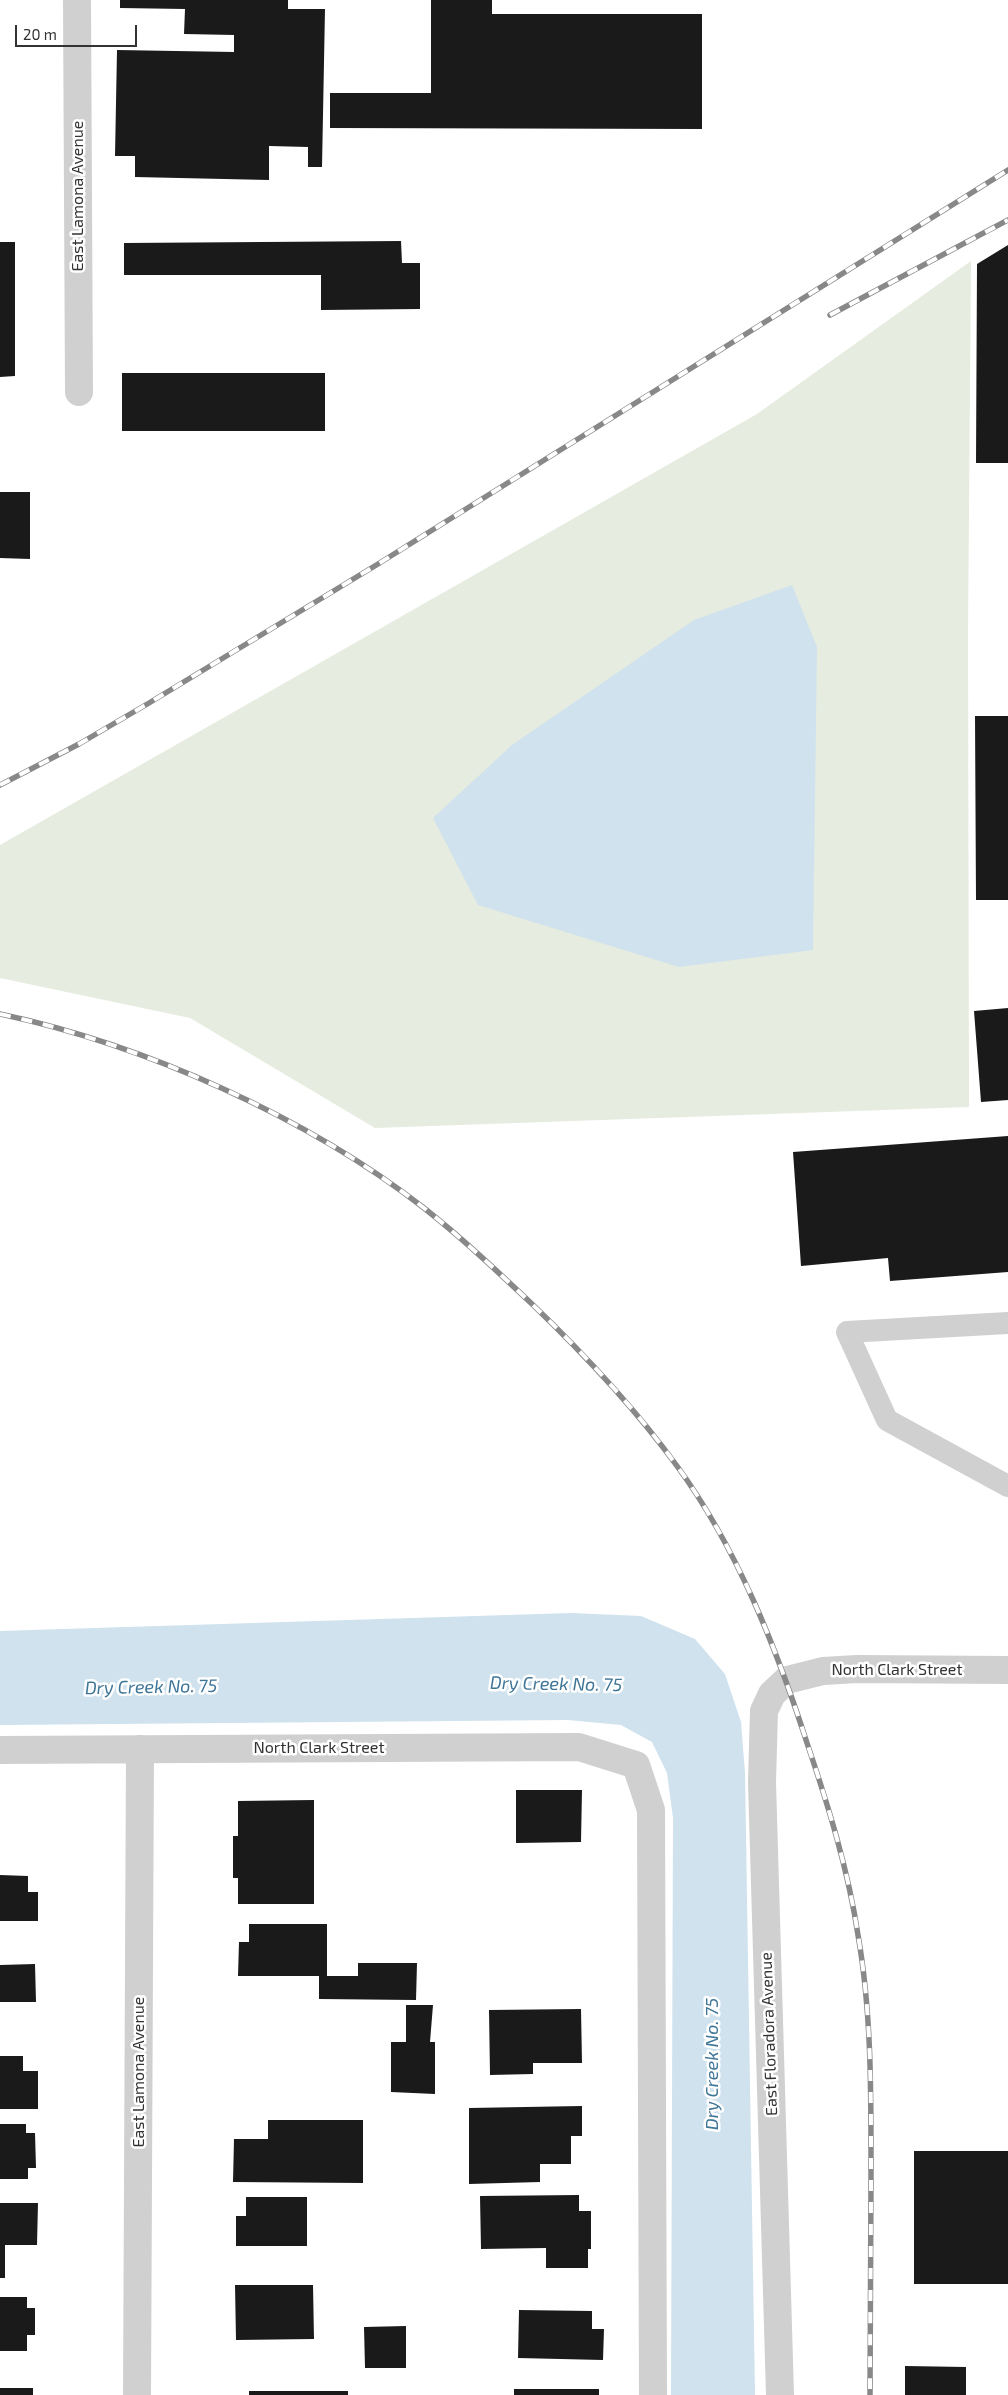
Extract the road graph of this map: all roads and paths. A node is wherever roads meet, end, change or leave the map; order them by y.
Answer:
1 (77, 0) edge
2 (79, 392) dead end
3 (1008, 1323) edge
4 (1008, 1486) edge
5 (1008, 1670) edge
6 (787, 1680) joint
7 (140, 1749) junction
8 (0, 1750) edge
9 (137, 2395) edge
10 (653, 2395) edge
11 (780, 2395) edge

1 - 2 street, East Lamona Avenue
3 - 4 lane
5 - 6 street, North Clark Street
6 - 11 street, East Floradora Avenue
7 - 8 street, North Clark Street
7 - 9 street, East Lamona Avenue
7 - 10 street, North Clark Street

